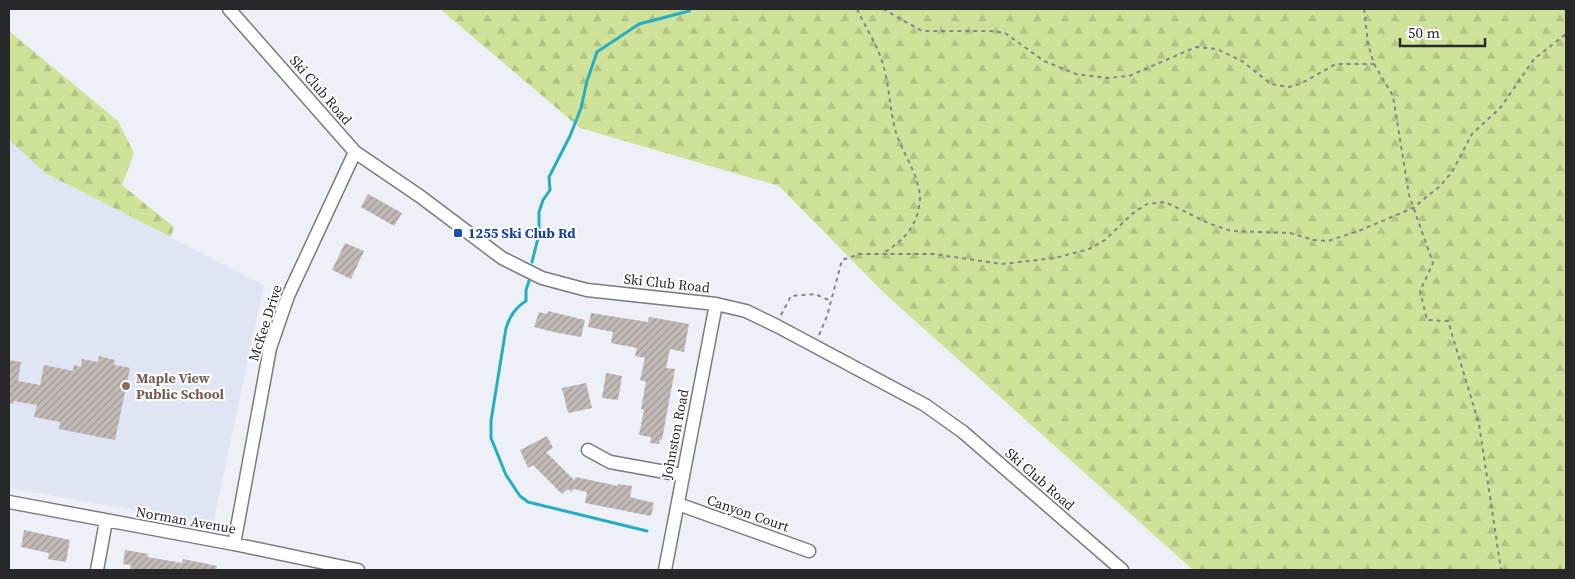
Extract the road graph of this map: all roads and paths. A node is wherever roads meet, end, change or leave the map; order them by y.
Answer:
1 (229, 9) edge
2 (857, 9) edge
3 (883, 9) edge
4 (1364, 9) edge
5 (1566, 34) edge
6 (1374, 64) junction
7 (355, 152) junction
8 (1413, 208) junction
9 (882, 254) junction
10 (831, 301) junction
11 (716, 304) junction
12 (778, 326) junction
13 (814, 346) junction
14 (588, 450) dead end
15 (682, 475) junction
16 (9, 502) edge
17 (678, 504) junction
18 (106, 521) junction
19 (234, 544) junction
20 (810, 551) dead end
21 (97, 570) edge
22 (358, 570) edge
23 (665, 570) edge
24 (1122, 570) edge
25 (1501, 570) edge

1 - 7 street, Ski Club Road
2 - 9 path
3 - 6 path
4 - 6 path
5 - 8 path
6 - 8 path
7 - 11 street, Ski Club Road
7 - 19 street, McKee Drive
8 - 9 path
8 - 25 path
9 - 10 path
10 - 12 path
10 - 13 path
11 - 12 street, Ski Club Road
11 - 15 street, Johnston Road
12 - 13 street, Ski Club Road
13 - 24 street, Ski Club Road
14 - 15 street
15 - 17 street, Johnston Road
16 - 18 street, Norman Avenue
17 - 20 street, Canyon Court
17 - 23 street, Johnston Road
18 - 19 street, Norman Avenue
18 - 21 street
19 - 22 street, Norman Avenue

